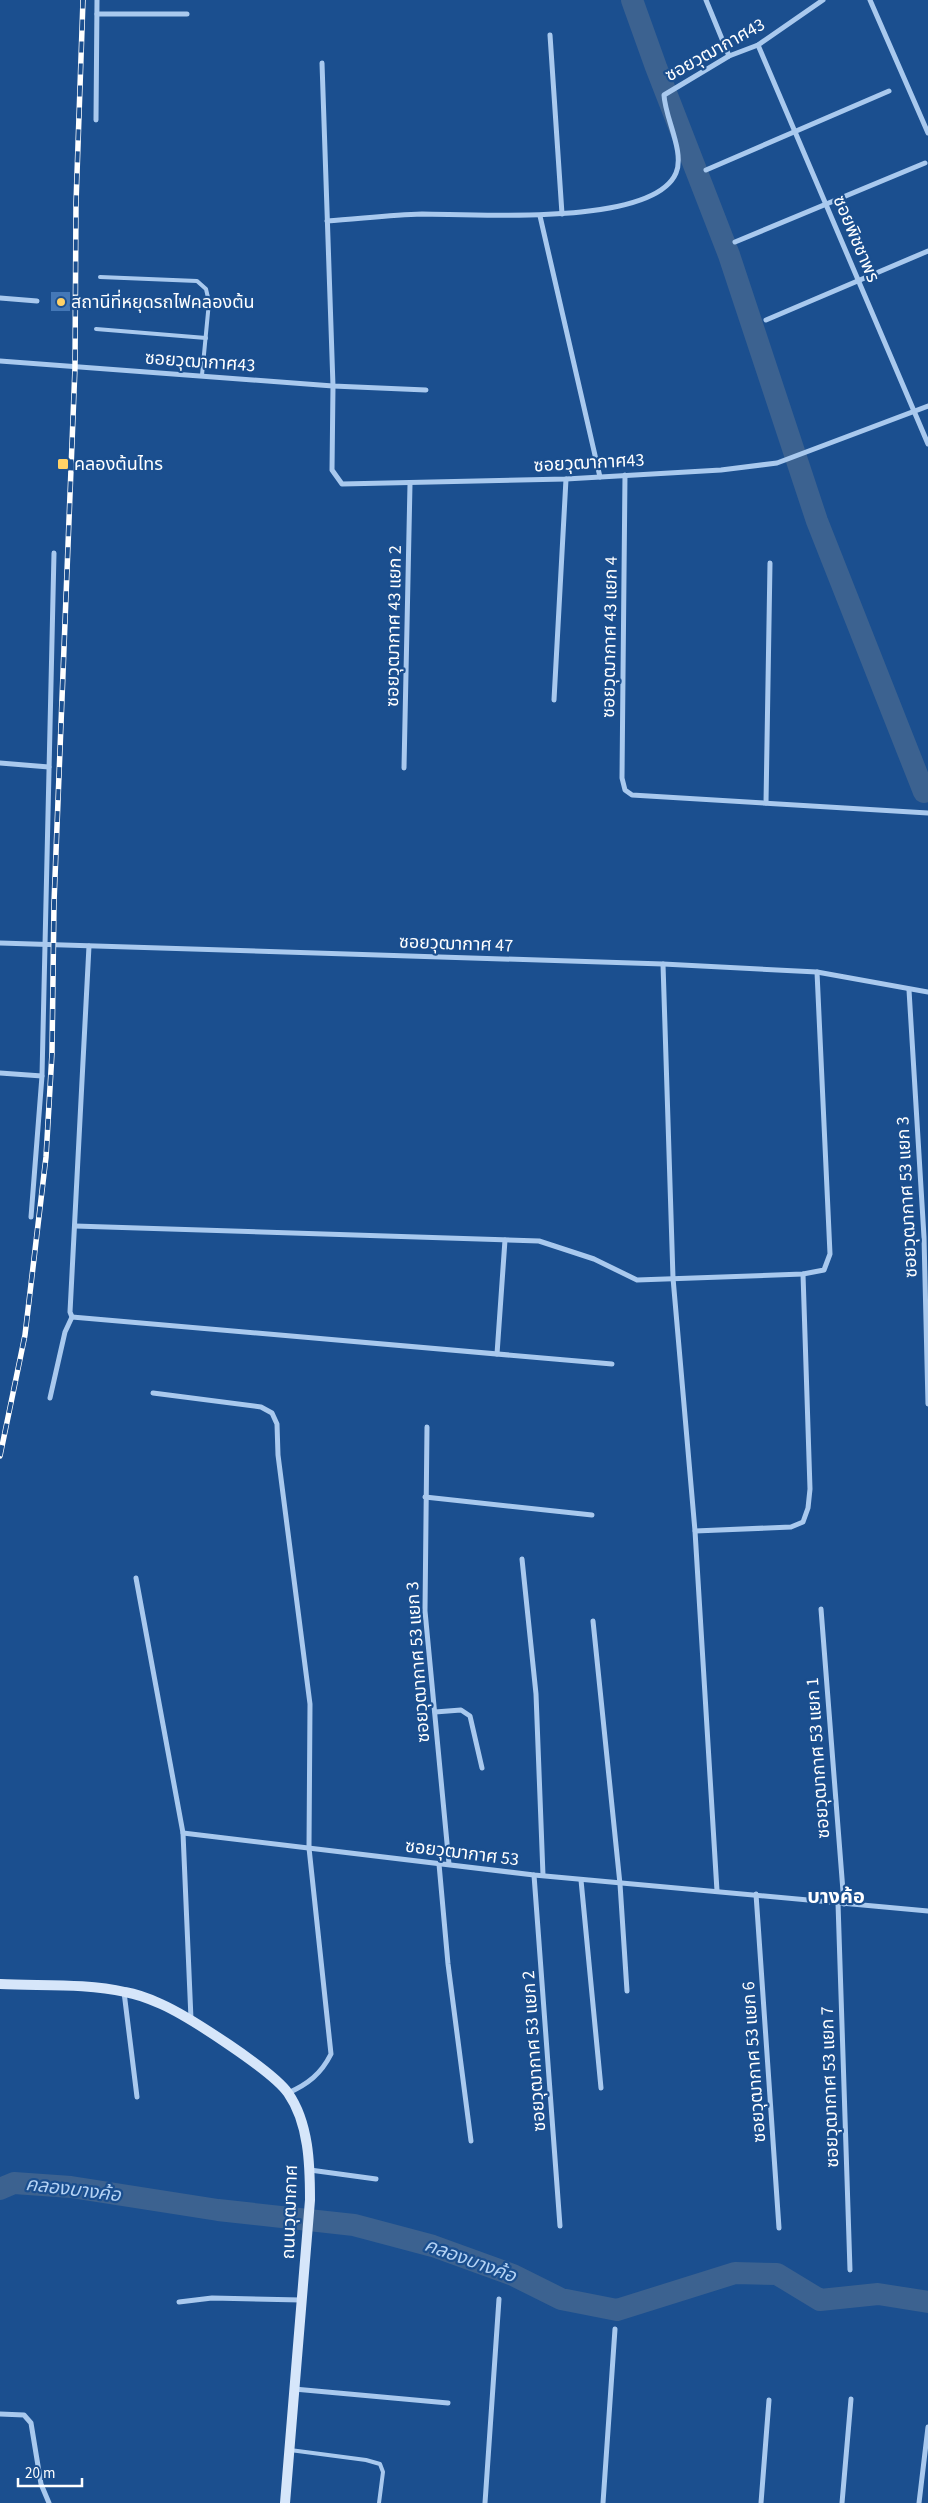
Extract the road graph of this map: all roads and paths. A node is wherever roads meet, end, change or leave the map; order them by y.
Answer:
1 (97, 0) edge
2 (706, 0) edge
3 (823, 0) edge
4 (870, 0) edge
5 (97, 14) junction
6 (187, 14) dead end
7 (550, 35) dead end
8 (758, 45) junction
9 (729, 56) junction
10 (322, 63) dead end
11 (889, 91) dead end
12 (96, 120) dead end
13 (796, 131) junction
14 (928, 133) edge
15 (925, 163) dead end
16 (706, 170) dead end
17 (827, 204) junction
18 (562, 214) junction
19 (540, 216) junction
20 (327, 221) junction
21 (735, 242) dead end
22 (928, 251) edge
23 (100, 276) dead end
24 (859, 280) junction
25 (0, 298) edge
26 (37, 301) dead end
27 (766, 320) dead end
28 (96, 329) dead end
29 (206, 338) junction
30 (0, 361) edge
31 (202, 375) junction
32 (333, 386) junction
33 (426, 390) dead end
34 (928, 406) edge
35 (916, 411) junction
36 (928, 444) edge
37 (625, 475) junction
38 (600, 477) junction
39 (566, 479) junction
40 (410, 484) junction
41 (54, 553) dead end
42 (770, 563) dead end
43 (554, 700) dead end
44 (0, 763) edge
45 (49, 767) junction
46 (404, 768) dead end
47 (766, 803) junction
48 (928, 813) edge
49 (0, 943) edge
50 (45, 944) junction
51 (89, 946) junction
52 (663, 964) junction
53 (817, 972) junction
54 (909, 990) junction
55 (928, 992) edge
56 (0, 1073) edge
57 (42, 1076) junction
58 (31, 1217) dead end
59 (75, 1226) junction
60 (926, 1238) edge
61 (505, 1240) junction
62 (803, 1274) junction
63 (673, 1278) junction
64 (927, 1312) edge
65 (72, 1317) junction
66 (497, 1354) junction
67 (612, 1364) dead end
68 (153, 1393) dead end
69 (50, 1398) dead end
70 (928, 1404) edge
71 (427, 1427) dead end
72 (425, 1496) junction
73 (592, 1516) dead end
74 (695, 1531) junction
75 (522, 1559) dead end
76 (136, 1578) dead end
77 (821, 1609) dead end
78 (593, 1621) dead end
79 (435, 1712) junction
80 (482, 1768) dead end
81 (183, 1833) junction
82 (309, 1848) junction
83 (439, 1864) junction
84 (449, 1864) junction
85 (534, 1875) junction
86 (543, 1875) junction
87 (581, 1880) junction
88 (620, 1884) junction
89 (717, 1891) junction
90 (756, 1894) junction
91 (841, 1904) junction
92 (928, 1912) edge
93 (0, 1984) edge
94 (124, 1991) junction
95 (627, 1991) dead end
96 (192, 2022) junction
97 (601, 2088) dead end
98 (288, 2093) junction
99 (137, 2097) dead end
100 (471, 2141) dead end
101 (310, 2170) junction
102 (376, 2179) dead end
103 (560, 2226) dead end
104 (779, 2228) dead end
105 (850, 2270) dead end
106 (499, 2299) dead end
107 (301, 2300) junction
108 (179, 2302) dead end
109 (614, 2329) dead end
110 (293, 2389) junction
111 (851, 2399) dead end
112 (769, 2400) dead end
113 (448, 2403) dead end
114 (0, 2414) edge
115 (928, 2426) edge
116 (288, 2450) junction
117 (49, 2503) edge
118 (285, 2503) edge
119 (379, 2503) edge
120 (485, 2503) edge
121 (603, 2503) edge
122 (761, 2503) edge
123 (842, 2503) edge
124 (919, 2503) edge

1 - 5 street
2 - 9 street
3 - 8 street, ซอยวุฒากาศ43
4 - 14 street
5 - 6 street
5 - 12 street
7 - 18 street
8 - 9 street, ซอยวุฒากาศ43
8 - 13 street, ซอยพิชชาพร
9 - 18 street, ซอยวุฒากาศ43
10 - 20 street, ซอยวุฒากาศ43
11 - 13 street
13 - 16 street
13 - 17 street, ซอยพิชชาพร
15 - 17 street
17 - 21 street
17 - 24 street, ซอยพิชชาพร
18 - 19 street, ซอยวุฒากาศ43
19 - 20 street, ซอยวุฒากาศ43
19 - 38 street
20 - 32 street, ซอยวุฒากาศ43
22 - 24 street
23 - 29 lane
24 - 27 street
24 - 35 street, ซอยพิชชาพร
25 - 26 street
28 - 29 lane
29 - 31 lane
30 - 31 street, ซอยวุฒากาศ43
31 - 32 street, ซอยวุฒากาศ43
32 - 33 street
32 - 40 street, ซอยวุฒากาศ43
34 - 35 street, ซอยวุฒากาศ43
35 - 36 street, ซอยพิชชาพร
35 - 37 street, ซอยวุฒากาศ43
37 - 38 street, ซอยวุฒากาศ43
37 - 47 street, ซอยวุฒากาศ 43 แยก 4
38 - 39 street, ซอยวุฒากาศ43
39 - 40 street, ซอยวุฒากาศ43
39 - 43 street
40 - 46 street, ซอยวุฒากาศ 43 แยก 2
41 - 45 street
42 - 47 street
44 - 45 street
45 - 50 street
47 - 48 street
49 - 50 street, ซอยวุฒากาศ 47
50 - 51 street, ซอยวุฒากาศ 47
50 - 57 street
51 - 52 street, ซอยวุฒากาศ 47
51 - 59 street
52 - 53 street, ซอยวุฒากาศ 47
52 - 63 street
53 - 54 street, ซอยวุฒากาศ 47
53 - 62 street
54 - 55 street, ซอยวุฒากาศ 47
54 - 60 street, ซอยวุฒากาศ 53 แยก 3
56 - 57 street
57 - 58 street
59 - 61 street
59 - 65 street
60 - 64 street, ซอยวุฒากาศ 53 แยก 3
61 - 63 street
61 - 66 street
62 - 63 street
62 - 74 street
63 - 74 street
64 - 70 street, ซอยวุฒากาศ 53 แยก 3
65 - 66 street
65 - 69 street
66 - 67 street
68 - 82 street
71 - 72 street, ซอยวุฒากาศ 53 แยก 3
72 - 73 street
72 - 79 street, ซอยวุฒากาศ 53 แยก 3
74 - 89 street
75 - 86 street
76 - 81 street
77 - 91 street, ซอยวุฒากาศ 53 แยก 1
78 - 88 street
79 - 80 street
79 - 84 street, ซอยวุฒากาศ 53 แยก 3
81 - 82 street, ซอยวุฒากาศ 53
81 - 96 street
82 - 83 street, ซอยวุฒากาศ 53
82 - 98 street
83 - 84 street, ซอยวุฒากาศ 53
83 - 100 street
84 - 85 street, ซอยวุฒากาศ 53
85 - 86 street, ซอยวุฒากาศ 53
85 - 103 street, ซอยวุฒากาศ 53 แยก 2
86 - 87 street, ซอยวุฒากาศ 53
87 - 88 street, ซอยวุฒากาศ 53
87 - 97 street
88 - 89 street, ซอยวุฒากาศ 53
88 - 95 street
89 - 90 street, ซอยวุฒากาศ 53
90 - 91 street, ซอยวุฒากาศ 53
90 - 104 street, ซอยวุฒากาศ 53 แยก 6
91 - 92 street, ซอยวุฒากาศ 53
91 - 105 street, ซอยวุฒากาศ 53 แยก 7
93 - 94 main road, ถนนวุฒากาศ
94 - 96 main road, ถนนวุฒากาศ
94 - 99 street
96 - 98 main road, ถนนวุฒากาศ
98 - 101 main road, ถนนวุฒากาศ
101 - 102 street
101 - 107 main road, ถนนวุฒากาศ
106 - 120 street
107 - 108 street
107 - 110 main road, ถนนวุฒากาศ
109 - 121 street
110 - 113 street
110 - 116 main road, ถนนวุฒากาศ
111 - 123 street
112 - 122 street
114 - 117 street
115 - 124 street
116 - 118 main road, ถนนวุฒากาศ
116 - 119 lane

